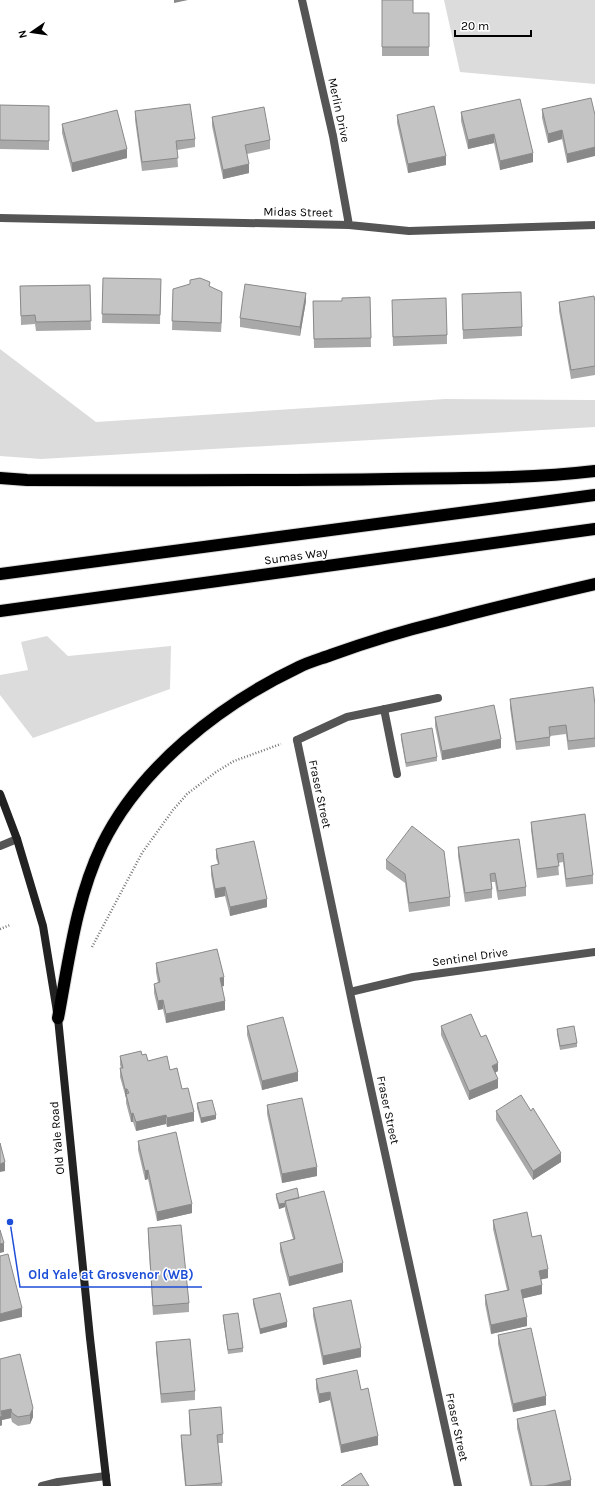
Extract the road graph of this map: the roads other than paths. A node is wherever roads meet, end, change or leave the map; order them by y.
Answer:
1 (302, 0) edge
2 (0, 218) edge
3 (595, 225) edge
4 (349, 226) junction
5 (595, 471) edge
6 (0, 478) edge
7 (595, 494) edge
8 (595, 529) edge
9 (0, 574) edge
10 (595, 584) edge
11 (0, 611) edge
12 (438, 698) dead end
13 (384, 709) junction
14 (397, 774) dead end
15 (0, 794) edge
16 (17, 839) junction
17 (0, 846) edge
18 (595, 952) edge
19 (350, 992) junction
20 (58, 1018) junction
21 (106, 1476) junction
22 (42, 1486) edge
23 (107, 1486) edge
24 (458, 1486) edge

1 - 4 street, Merlin Drive
2 - 4 street, Midas Street
3 - 4 street, Midas Street
5 - 6 highway
7 - 9 highway, Sumas Way
8 - 11 highway, Sumas Way
10 - 20 highway
12 - 13 street
13 - 14 street
13 - 19 street, Fraser Street
15 - 16 main road, Old Yale Road
16 - 17 street
16 - 20 main road, Old Yale Road
18 - 19 street, Sentinel Drive
19 - 24 street, Fraser Street
20 - 21 main road, Old Yale Road
21 - 22 street
21 - 23 main road, Old Yale Road

